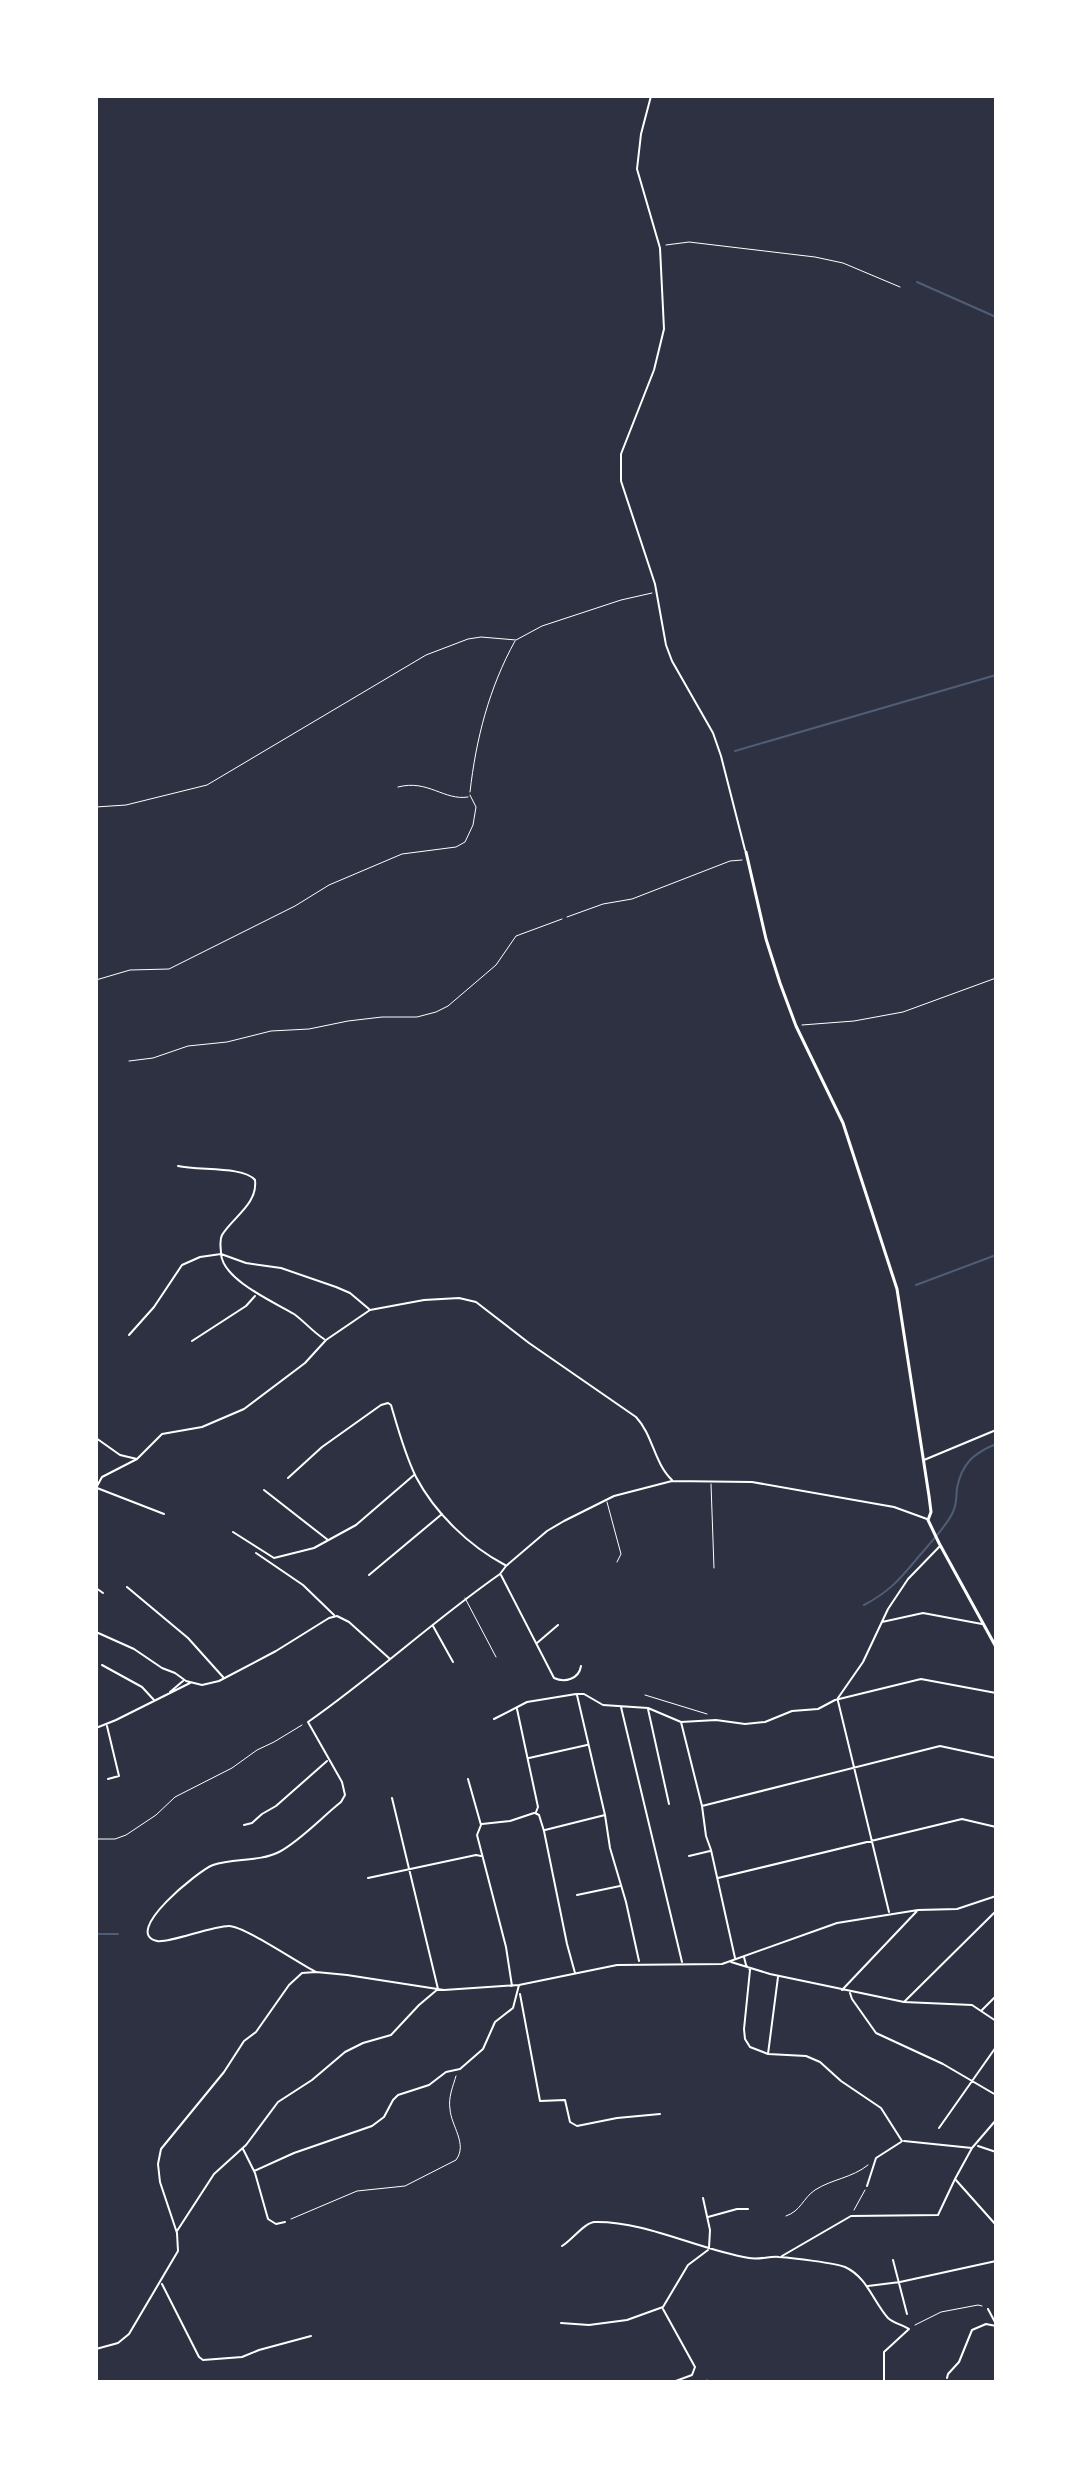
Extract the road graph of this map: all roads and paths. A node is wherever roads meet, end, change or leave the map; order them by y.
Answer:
1 (651, 96) edge
2 (660, 248) junction
3 (900, 287) dead end
4 (657, 592) junction
5 (516, 640) junction
6 (398, 787) dead end
7 (470, 795) junction
8 (96, 807) edge
9 (746, 852) joint
10 (748, 861) junction
11 (567, 917) dead end
12 (562, 919) dead end
13 (996, 978) edge
14 (96, 980) edge
15 (796, 1026) junction
16 (129, 1061) dead end
17 (178, 1166) dead end
18 (221, 1254) junction
19 (255, 1295) junction
20 (370, 1310) junction
21 (129, 1335) dead end
22 (326, 1340) junction
23 (192, 1341) dead end
24 (996, 1430) edge
25 (96, 1438) edge
26 (137, 1459) junction
27 (924, 1460) junction
28 (415, 1474) junction
29 (288, 1478) dead end
30 (672, 1481) junction
31 (711, 1481) junction
32 (96, 1488) edge
33 (264, 1490) dead end
34 (606, 1500) junction
35 (443, 1513) junction
36 (164, 1514) dead end
37 (928, 1520) junction
38 (233, 1532) dead end
39 (329, 1541) junction
40 (941, 1545) junction
41 (256, 1553) dead end
42 (265, 1556) junction
43 (617, 1562) dead end
44 (506, 1566) junction
45 (714, 1568) dead end
46 (500, 1574) junction
47 (369, 1575) dead end
48 (127, 1587) dead end
49 (96, 1588) edge
50 (103, 1593) dead end
51 (465, 1598) junction
52 (335, 1616) junction
53 (881, 1622) junction
54 (983, 1624) junction
55 (432, 1625) junction
56 (558, 1625) dead end
57 (96, 1632) edge
58 (536, 1644) junction
59 (996, 1647) edge
60 (496, 1657) dead end
61 (391, 1659) junction
62 (453, 1662) dead end
63 (102, 1665) dead end
64 (581, 1666) dead end
65 (224, 1678) junction
66 (186, 1681) junction
67 (191, 1682) junction
68 (844, 1688) junction
69 (169, 1693) junction
70 (996, 1693) edge
71 (576, 1694) junction
72 (645, 1695) dead end
73 (853, 1696) junction
74 (838, 1700) junction
75 (155, 1701) junction
76 (621, 1706) junction
77 (648, 1708) junction
78 (517, 1709) junction
79 (707, 1714) dead end
80 (494, 1719) dead end
81 (308, 1722) junction
82 (681, 1722) junction
83 (106, 1725) junction
84 (96, 1728) edge
85 (587, 1745) junction
86 (996, 1758) edge
87 (527, 1759) junction
88 (328, 1760) junction
89 (854, 1768) junction
90 (108, 1779) dead end
91 (468, 1779) dead end
92 (392, 1798) dead end
93 (669, 1804) dead end
94 (702, 1806) junction
95 (535, 1813) junction
96 (605, 1815) junction
97 (244, 1825) dead end
98 (481, 1825) junction
99 (996, 1827) edge
100 (544, 1831) junction
101 (96, 1839) edge
102 (871, 1839) junction
103 (711, 1850) junction
104 (689, 1856) dead end
105 (483, 1857) junction
106 (408, 1868) junction
107 (368, 1878) dead end
108 (718, 1878) junction
109 (621, 1885) junction
110 (577, 1895) dead end
111 (996, 1896) edge
112 (918, 1910) junction
113 (996, 1911) edge
114 (889, 1914) junction
115 (744, 1956) junction
116 (735, 1959) junction
117 (729, 1962) junction
118 (639, 1963) junction
119 (682, 1963) junction
120 (746, 1965) junction
121 (316, 1972) junction
122 (575, 1973) junction
123 (778, 1976) junction
124 (519, 1985) junction
125 (512, 1986) junction
126 (438, 1989) junction
127 (842, 1990) junction
128 (519, 1991) junction
129 (850, 1992) junction
130 (996, 1996) edge
131 (904, 2002) junction
132 (981, 2010) junction
133 (996, 2021) edge
134 (996, 2047) edge
135 (768, 2054) junction
136 (460, 2069) junction
137 (971, 2081) junction
138 (996, 2095) edge
139 (660, 2114) dead end
140 (996, 2120) edge
141 (939, 2128) dead end
142 (902, 2141) junction
143 (974, 2146) junction
144 (242, 2148) junction
145 (996, 2152) edge
146 (876, 2158) junction
147 (254, 2171) junction
148 (955, 2179) junction
149 (867, 2186) joint
150 (703, 2198) dead end
151 (748, 2209) dead end
152 (786, 2216) dead end
153 (851, 2216) junction
154 (707, 2218) junction
155 (285, 2222) joint
156 (996, 2225) edge
157 (177, 2233) junction
158 (562, 2246) dead end
159 (709, 2249) junction
160 (780, 2257) junction
161 (893, 2260) dead end
162 (996, 2261) edge
163 (161, 2281) junction
164 (900, 2282) junction
165 (867, 2286) junction
166 (663, 2307) junction
167 (988, 2309) joint
168 (907, 2314) dead end
169 (561, 2323) dead end
170 (996, 2325) edge
171 (909, 2329) junction
172 (311, 2336) dead end
173 (96, 2349) edge
174 (947, 2378) dead end
175 (673, 2382) edge
176 (884, 2382) edge

1 - 2 street
2 - 3 path
2 - 4 street
4 - 5 path
4 - 9 street
5 - 7 path
5 - 8 path
6 - 7 path
7 - 14 path
9 - 10 street
10 - 11 path
10 - 15 street
12 - 16 path
13 - 15 path
15 - 27 street
17 - 18 street
18 - 19 street
18 - 20 street
18 - 21 street
19 - 22 street
19 - 23 street
20 - 22 street
20 - 30 street
22 - 26 street
24 - 27 street
25 - 26 street
26 - 32 street
27 - 37 street
28 - 29 street
28 - 35 street
28 - 39 street
30 - 31 street
30 - 34 street
31 - 37 street
31 - 45 lane
32 - 36 street
33 - 39 street
34 - 43 lane
34 - 44 street
35 - 44 street
35 - 47 street
37 - 40 street
38 - 42 street
39 - 42 street
40 - 53 street
40 - 54 street
41 - 42 street
42 - 52 street
44 - 46 street
46 - 51 street
46 - 58 street
48 - 65 street
49 - 50 street
51 - 55 street
51 - 60 lane
52 - 61 street
52 - 65 street
53 - 54 street
53 - 68 street
54 - 59 street
55 - 61 street
55 - 62 street
56 - 58 street
57 - 66 street
58 - 64 street
61 - 81 street
63 - 75 street
65 - 67 street
66 - 67 street
66 - 69 street
67 - 69 street
68 - 73 street
68 - 74 street
69 - 75 street
70 - 73 street
71 - 76 street
71 - 78 street
71 - 85 street
72 - 79 path
73 - 74 street
74 - 82 street
74 - 89 street
75 - 83 street
76 - 77 street
76 - 119 street
77 - 82 street
77 - 93 street
78 - 80 street
78 - 87 street
81 - 88 street
81 - 101 path
82 - 94 street
83 - 84 street
83 - 90 street
85 - 87 street
85 - 96 street
86 - 89 street
87 - 95 street
88 - 97 street
88 - 121 street
89 - 94 street
89 - 102 street
91 - 98 street
92 - 106 street
94 - 103 street
95 - 98 street
95 - 100 street
96 - 100 street
96 - 109 street
98 - 105 street
99 - 102 street
100 - 122 street
102 - 108 street
102 - 114 street
103 - 104 street
103 - 108 street
105 - 106 street
105 - 125 street
106 - 107 street
106 - 126 street
108 - 116 street
109 - 110 street
109 - 118 street
111 - 112 street
112 - 114 street
112 - 127 street
113 - 131 street
114 - 115 street
115 - 116 street
115 - 120 street
116 - 117 street
117 - 119 street
117 - 120 street
118 - 119 street
118 - 122 street
120 - 123 street
120 - 135 street
121 - 126 street
121 - 157 street
122 - 124 street
123 - 127 street
123 - 135 street
124 - 125 street
124 - 128 street
125 - 126 street
126 - 144 street
127 - 129 street
128 - 136 street
128 - 139 street
129 - 131 street
129 - 137 street
130 - 132 street
131 - 132 street
132 - 133 street
134 - 137 street
135 - 142 street
136 - 147 street
136 - 155 path
137 - 138 street
137 - 141 street
140 - 143 street
142 - 143 street
142 - 146 street
143 - 145 street
143 - 148 street
144 - 147 street
144 - 157 street
146 - 149 street
146 - 152 path
147 - 155 street
148 - 153 street
148 - 156 street
149 - 153 path
150 - 154 street
151 - 154 street
153 - 160 street
154 - 159 street
157 - 163 street
158 - 159 street
159 - 160 street
159 - 166 street
160 - 165 street
161 - 164 street
162 - 164 street
163 - 172 street
163 - 173 street
164 - 165 street
164 - 168 street
165 - 171 street
166 - 169 street
166 - 175 street
167 - 170 street
167 - 171 path
170 - 174 street
171 - 176 street

